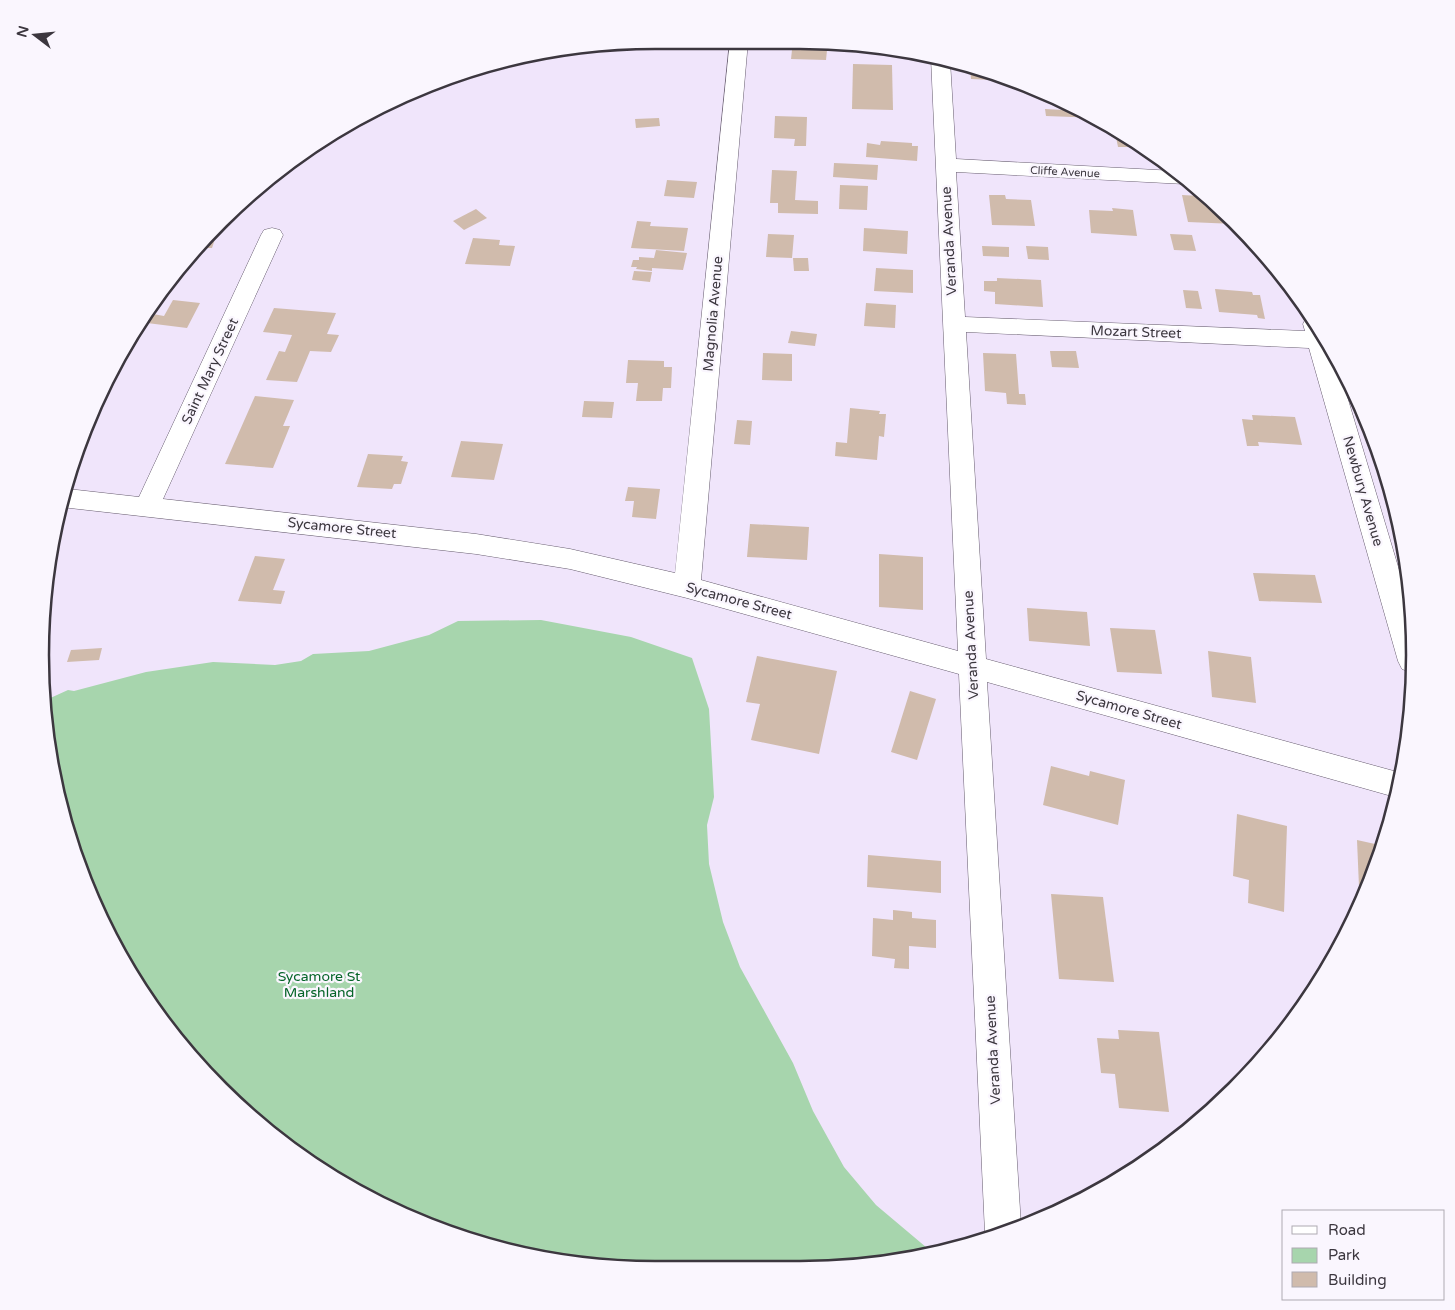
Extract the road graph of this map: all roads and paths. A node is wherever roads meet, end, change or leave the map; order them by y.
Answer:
1 (739, 49) edge
2 (940, 65) edge
3 (945, 165) junction
4 (1173, 177) edge
5 (272, 234) dead end
6 (954, 324) junction
7 (1311, 330) edge
8 (1320, 344) edge
9 (69, 499) edge
10 (148, 507) junction
11 (687, 587) junction
12 (1406, 638) edge
13 (972, 666) junction
14 (1393, 783) edge
15 (1003, 1226) edge

1 - 11 street, Magnolia Avenue
2 - 3 street, Veranda Avenue
3 - 4 street, Cliffe Avenue
3 - 6 street, Veranda Avenue
5 - 10 street, Saint Mary Street
6 - 7 street, Mozart Street
6 - 13 street, Veranda Avenue
8 - 12 street, Newbury Avenue
9 - 10 street, Sycamore Street
10 - 11 street, Sycamore Street
11 - 13 street, Sycamore Street
13 - 14 street, Sycamore Street
13 - 15 street, Veranda Avenue

